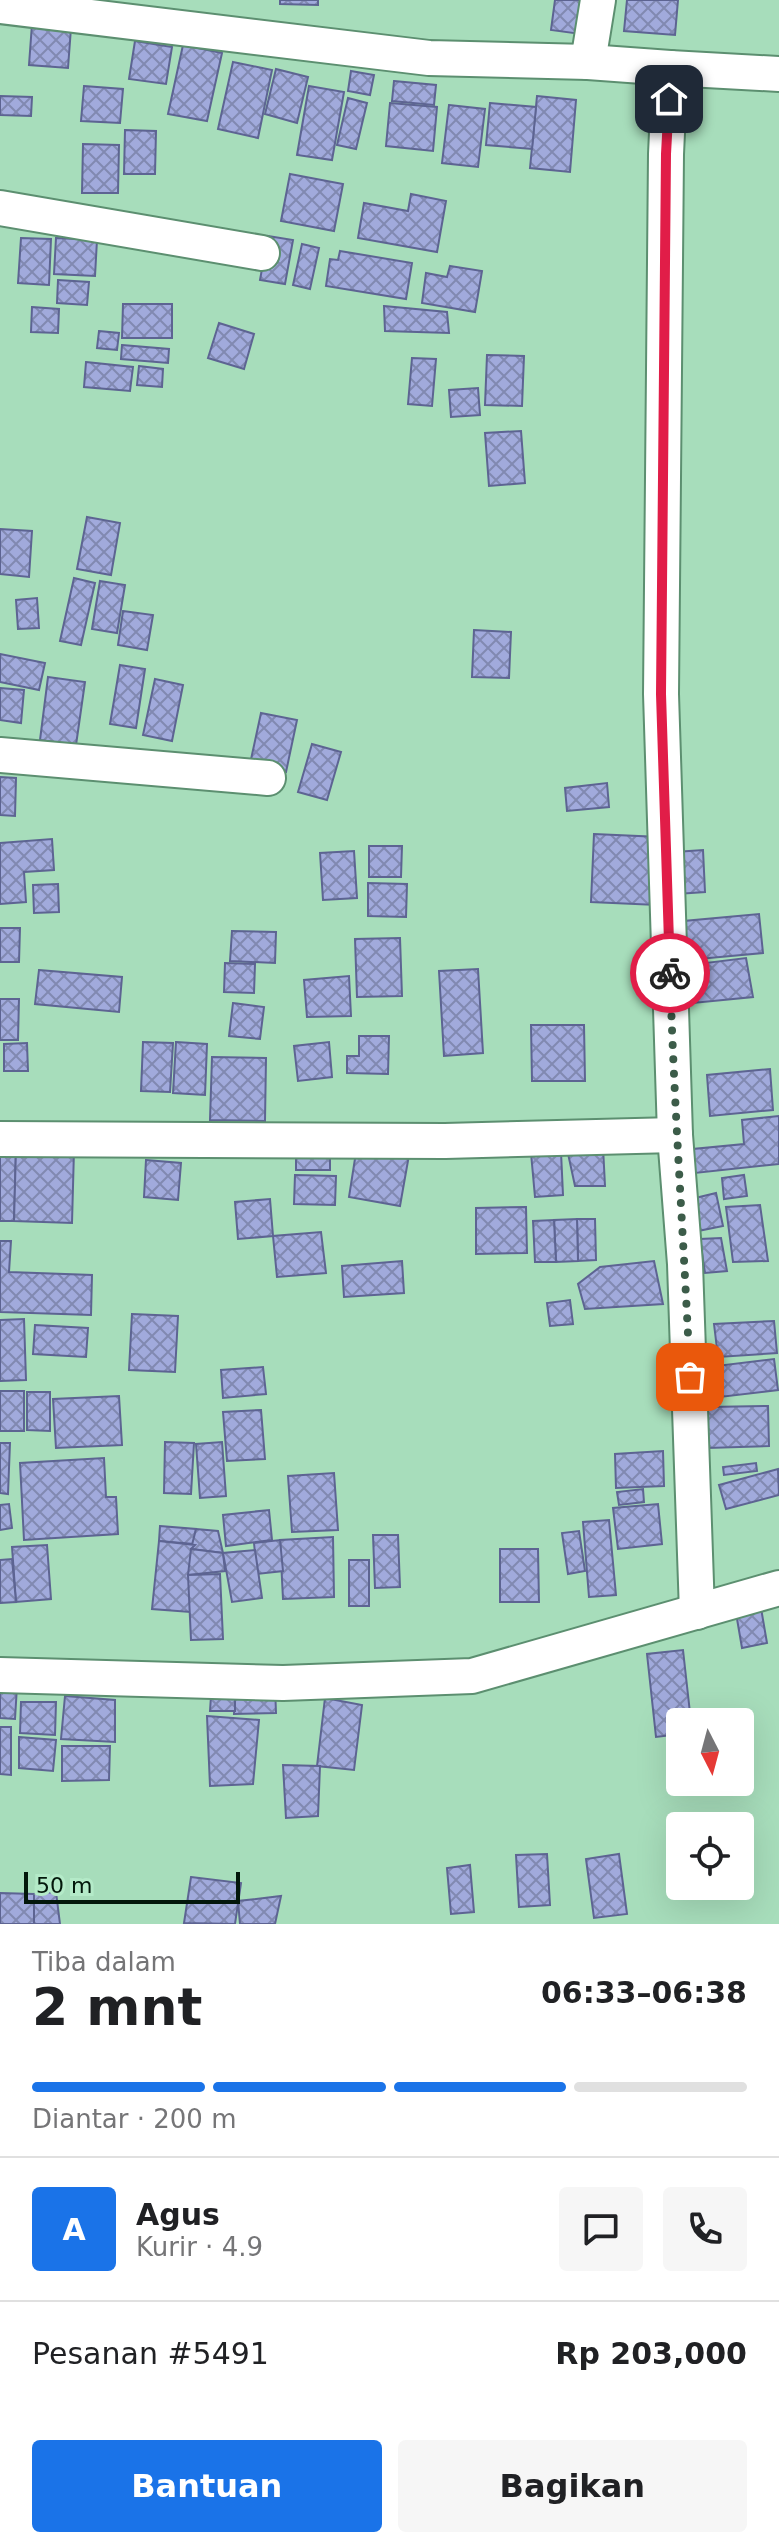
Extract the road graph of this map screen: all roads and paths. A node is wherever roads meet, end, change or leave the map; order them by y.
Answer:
1 (598, 0) edge
2 (0, 6) edge
3 (588, 62) junction
4 (670, 68) junction
5 (779, 74) edge
6 (0, 208) edge
7 (262, 253) dead end
8 (0, 755) edge
9 (268, 778) dead end
10 (675, 1135) junction
11 (0, 1139) edge
12 (779, 1588) edge
13 (697, 1612) junction
14 (0, 1675) edge

1 - 3 street
2 - 3 street
3 - 4 street
4 - 5 street
4 - 10 street
6 - 7 street
8 - 9 street
10 - 11 street
10 - 13 street
12 - 13 street
13 - 14 street

